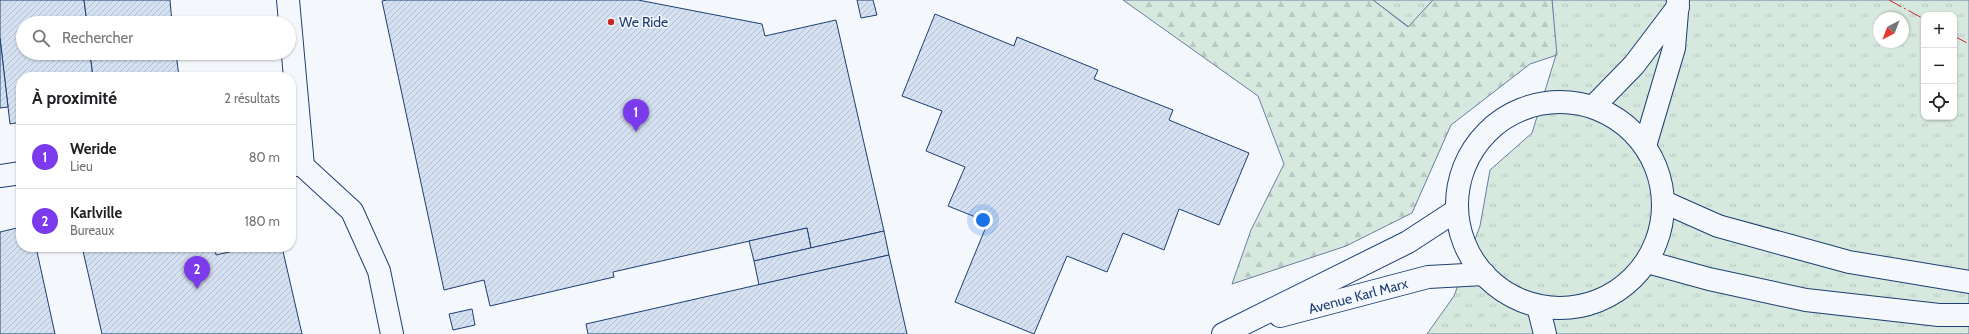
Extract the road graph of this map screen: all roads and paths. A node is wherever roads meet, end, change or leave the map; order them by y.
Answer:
1 (288, 0) edge
2 (1678, 3) edge
3 (289, 16) edge
4 (291, 60) edge
5 (292, 72) edge
6 (1593, 107) junction
7 (1645, 146) junction
8 (296, 147) edge
9 (297, 165) edge
10 (16, 174) edge
11 (0, 176) edge
12 (1664, 202) junction
13 (1457, 210) junction
14 (1647, 262) junction
15 (1484, 274) junction
16 (1969, 282) edge
17 (1538, 306) junction
18 (1969, 314) edge
19 (1229, 331) edge
20 (392, 334) edge
21 (1545, 334) edge

1 - 3 main road
2 - 6 main road
2 - 7 main road
4 - 5 main road
6 - 7 main road
6 - 13 main road
7 - 12 main road
8 - 9 main road
9 - 20 main road
10 - 11 main road
12 - 14 main road
12 - 16 main road
13 - 15 main road
13 - 19 main road, Avenue Karl Marx
14 - 17 main road
14 - 18 main road
15 - 17 main road
15 - 19 main road, Avenue Karl Marx
17 - 21 main road

